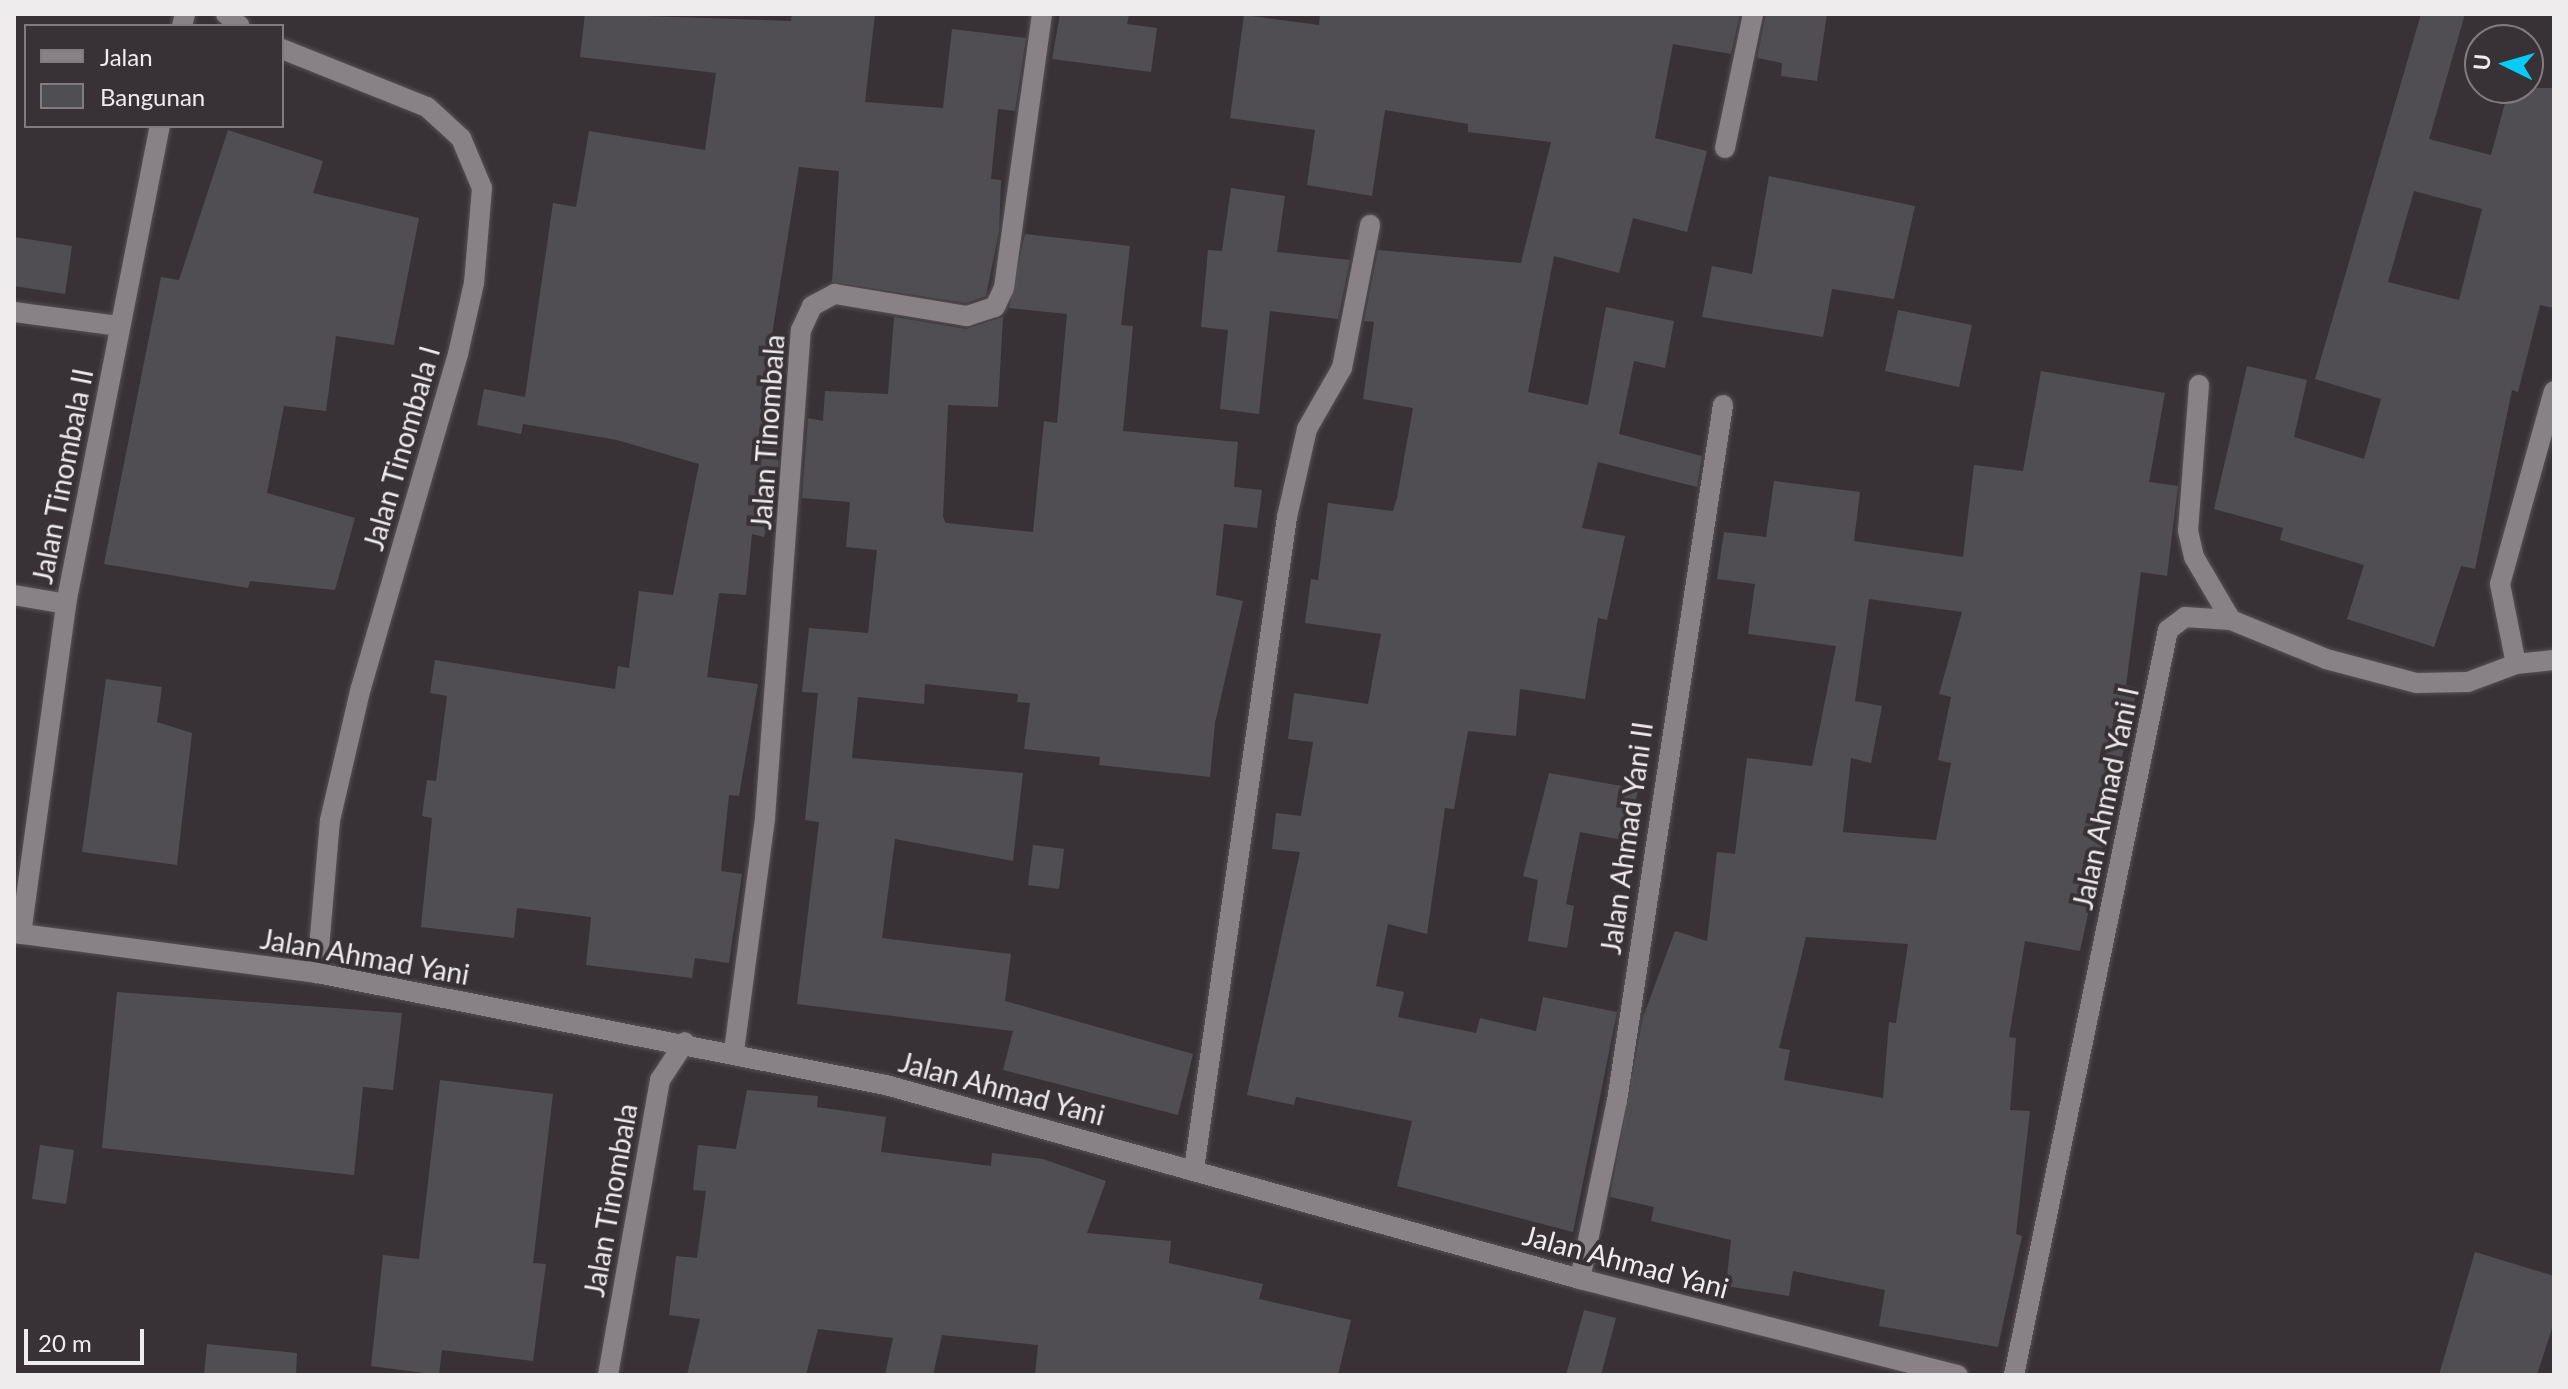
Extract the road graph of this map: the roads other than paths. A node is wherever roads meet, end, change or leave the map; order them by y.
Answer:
1 (1042, 14) edge
2 (1753, 14) edge
3 (284, 50) edge
4 (160, 128) edge
5 (1725, 148) dead end
6 (1370, 225) dead end
7 (14, 312) edge
8 (119, 326) junction
9 (2199, 385) dead end
10 (2554, 391) edge
11 (1723, 405) dead end
12 (14, 595) edge
13 (66, 604) junction
14 (2231, 620) junction
15 (2554, 660) edge
16 (2516, 664) junction
17 (17, 933) edge
18 (317, 973) junction
19 (685, 1042) junction
20 (734, 1051) junction
21 (1194, 1169) junction
22 (1580, 1279) junction
23 (608, 1375) edge
24 (1958, 1375) edge
25 (2014, 1375) edge

1 - 20 street, Jalan Tinombala
2 - 5 street
3 - 18 street, Jalan Tinombala I
4 - 8 street, Jalan Tinombala II
6 - 21 street
7 - 8 street
8 - 13 street, Jalan Tinombala II
9 - 14 street
10 - 16 street
11 - 22 street, Jalan Ahmad Yani II
12 - 13 street
13 - 17 street, Jalan Tinombala II
14 - 16 street, Jalan Ahmad Yani I
14 - 25 street, Jalan Ahmad Yani I
15 - 16 street, Jalan Ahmad Yani I
17 - 18 street, Jalan Ahmad Yani
18 - 19 street, Jalan Ahmad Yani
19 - 20 street, Jalan Ahmad Yani
19 - 23 street, Jalan Tinombala
20 - 21 street, Jalan Ahmad Yani
21 - 22 street, Jalan Ahmad Yani
22 - 24 street, Jalan Ahmad Yani

